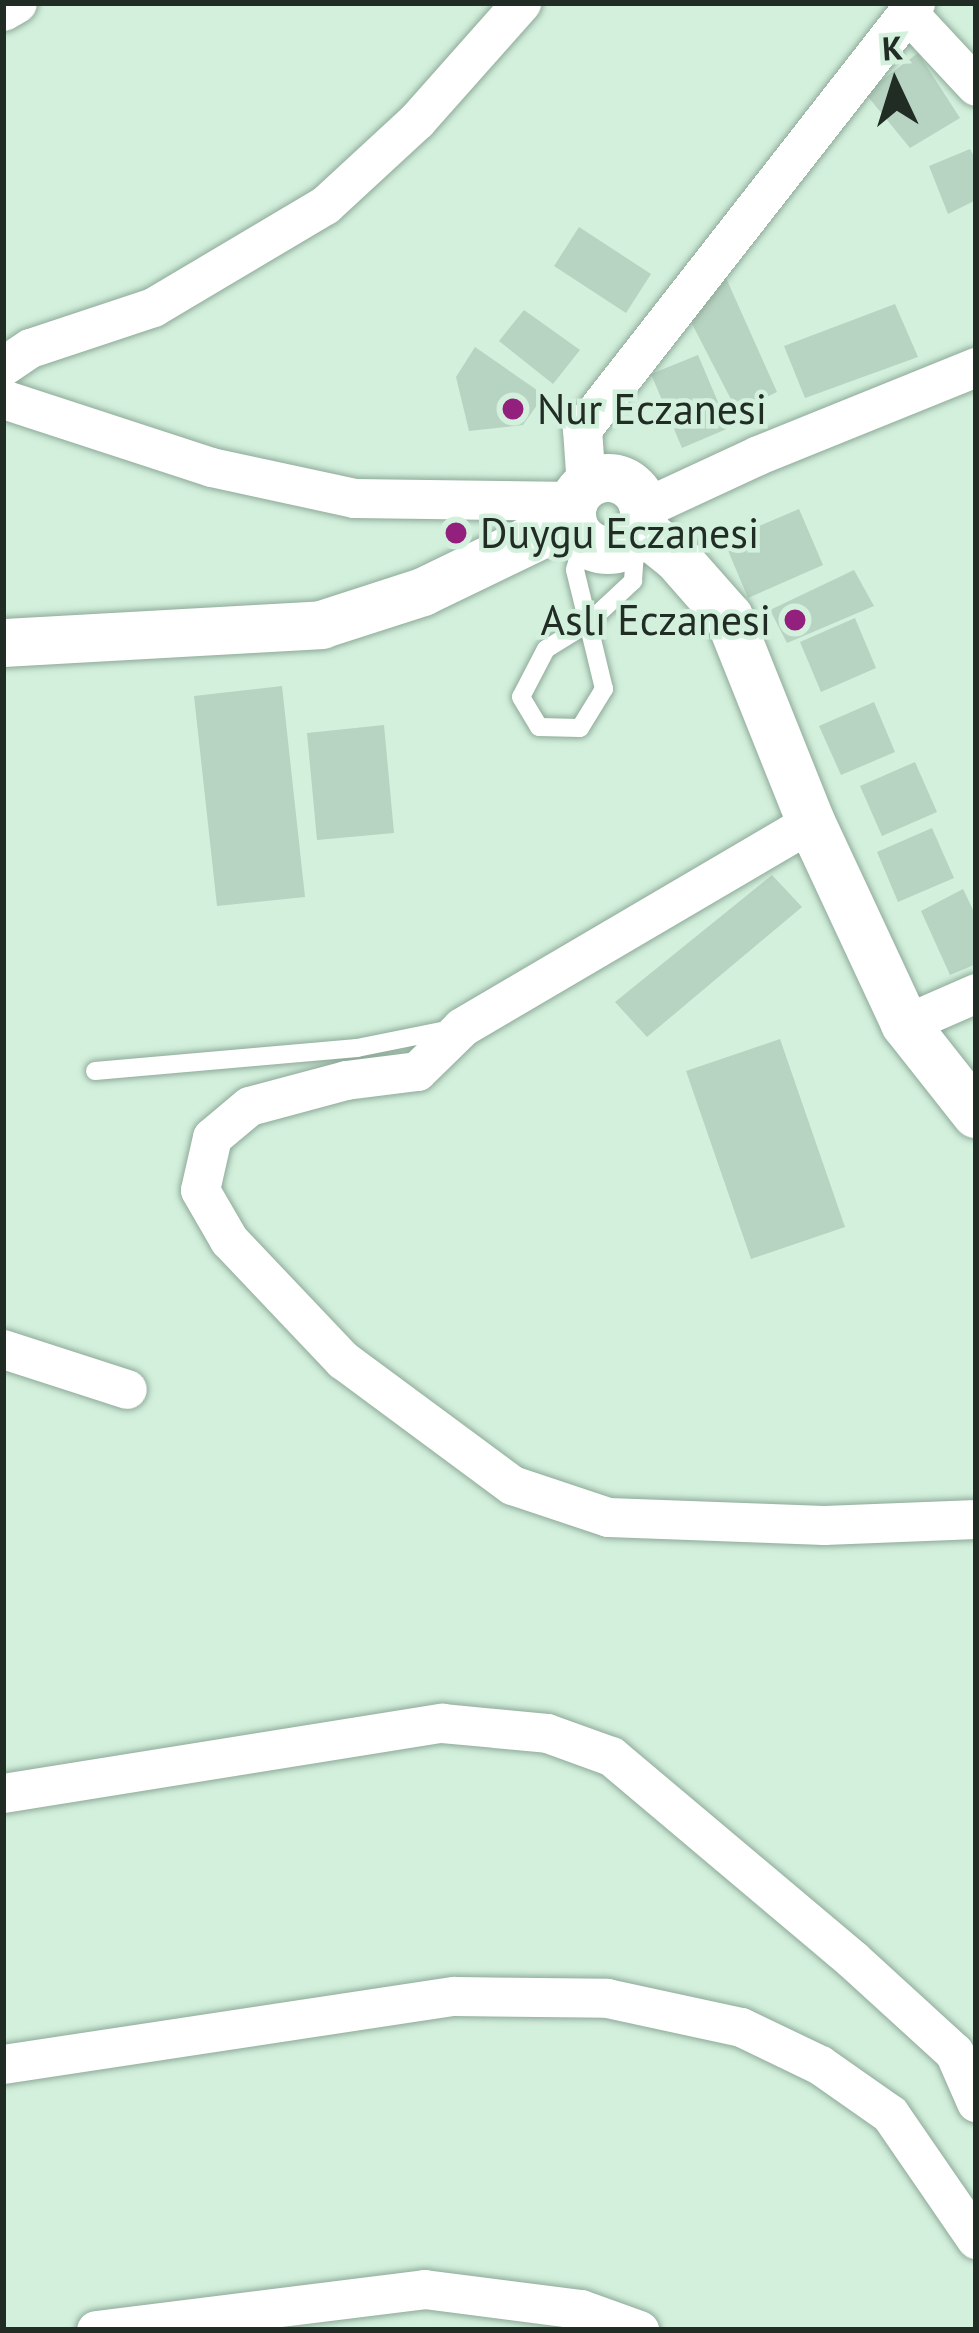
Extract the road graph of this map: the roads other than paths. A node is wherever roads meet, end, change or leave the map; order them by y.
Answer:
1 (16, 3) edge
2 (521, 3) edge
3 (916, 7) edge
4 (3, 11) edge
5 (976, 86) edge
6 (3, 366) edge
7 (976, 367) edge
8 (3, 399) edge
9 (579, 512) junction
10 (640, 525) junction
11 (588, 623) junction
12 (3, 643) edge
13 (811, 822) junction
14 (976, 993) edge
15 (905, 1024) junction
16 (462, 1027) junction
17 (95, 1071) dead end
18 (976, 1114) edge
19 (3, 1349) edge
20 (127, 1389) dead end
21 (976, 1519) edge
22 (3, 1793) edge
23 (3, 2063) edge
24 (976, 2102) edge
25 (976, 2239) edge
26 (96, 2330) edge
27 (639, 2330) edge

1 - 4 street
2 - 6 street
3 - 5 street
3 - 9 street
7 - 10 street
8 - 9 street
9 - 10 street
9 - 10 street
9 - 11 lane
9 - 12 street
10 - 11 lane
10 - 13 street
11 - 11 lane
13 - 15 street
13 - 16 street
14 - 15 street
15 - 18 street
16 - 17 lane
16 - 21 street
19 - 20 street
22 - 24 street
23 - 25 street
26 - 27 street

